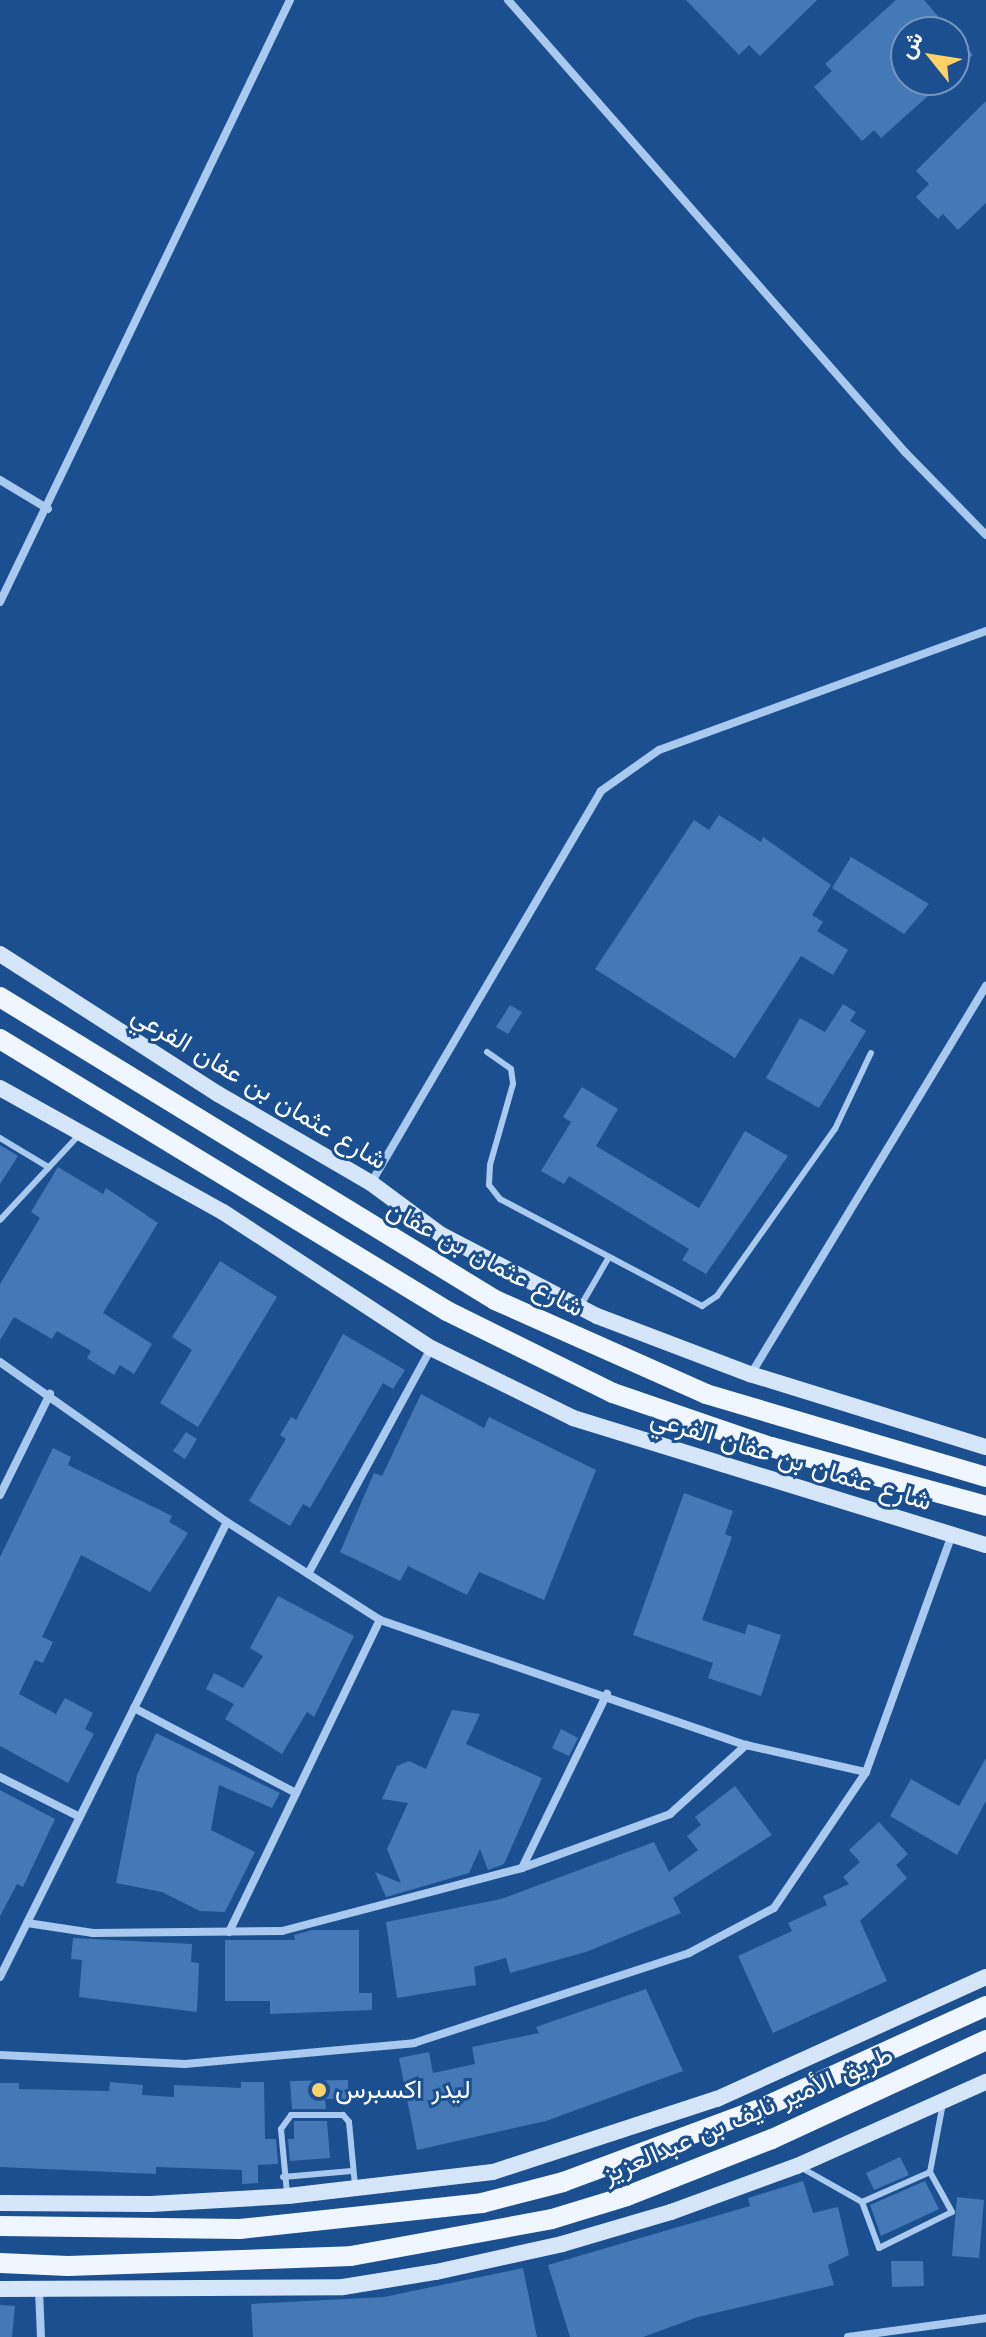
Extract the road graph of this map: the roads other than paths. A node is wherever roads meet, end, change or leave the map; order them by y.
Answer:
1 (290, 0) edge
2 (508, 0) edge
3 (0, 480) edge
4 (48, 509) junction
5 (986, 535) edge
6 (0, 602) edge
7 (986, 631) edge
8 (0, 954) edge
9 (986, 986) edge
10 (0, 997) edge
11 (0, 1039) edge
12 (487, 1052) dead end
13 (871, 1053) dead end
14 (0, 1088) edge
15 (80, 1134) junction
16 (0, 1138) edge
17 (48, 1167) junction
18 (371, 1183) junction
19 (0, 1220) edge
20 (609, 1257) junction
21 (580, 1307) junction
22 (431, 1348) junction
23 (0, 1362) edge
24 (750, 1374) junction
25 (50, 1394) junction
26 (986, 1447) edge
27 (986, 1477) edge
28 (0, 1495) edge
29 (986, 1506) edge
30 (227, 1522) junction
31 (952, 1534) junction
32 (986, 1545) edge
33 (308, 1574) junction
34 (380, 1620) junction
35 (607, 1694) junction
36 (134, 1708) junction
37 (746, 1745) junction
38 (866, 1772) junction
39 (0, 1777) edge
40 (296, 1793) junction
41 (80, 1817) junction
42 (522, 1868) junction
43 (27, 1923) junction
44 (229, 1932) junction
45 (0, 1977) edge
46 (986, 1977) edge
47 (986, 2006) edge
48 (986, 2040) edge
49 (0, 2055) edge
50 (986, 2082) edge
51 (944, 2099) junction
52 (797, 2166) junction
53 (352, 2171) junction
54 (930, 2172) junction
55 (283, 2177) junction
56 (357, 2191) junction
57 (288, 2196) junction
58 (862, 2202) junction
59 (0, 2203) edge
60 (0, 2226) edge
61 (0, 2263) edge
62 (0, 2289) edge
63 (39, 2290) junction
64 (986, 2318) edge
65 (41, 2337) edge
66 (848, 2337) edge

1 - 4 street
2 - 5 street
3 - 4 street
4 - 6 street
7 - 18 street
8 - 18 main road, شارع عثمان بن عفان الفرعي
9 - 24 street
10 - 27 main road, شارع عثمان بن عفان
11 - 29 main road
12 - 20 lane
13 - 20 lane
14 - 15 main road, شارع عثمان بن عفان الفرعي
15 - 17 lane
15 - 22 main road, شارع عثمان بن عفان الفرعي
16 - 17 lane
17 - 19 lane
18 - 21 main road, شارع عثمان بن عفان الفرعي
20 - 21 lane
21 - 24 main road, شارع عثمان بن عفان الفرعي
22 - 31 main road, شارع عثمان بن عفان الفرعي
22 - 33 street
23 - 25 street
24 - 26 main road, شارع عثمان بن عفان الفرعي
25 - 28 street
25 - 30 street
30 - 33 street
30 - 36 street
31 - 32 main road, شارع عثمان بن عفان الفرعي
31 - 38 street
33 - 34 street
34 - 35 street
34 - 40 street
35 - 37 street
35 - 42 street
36 - 40 street
36 - 41 street
37 - 38 street
37 - 42 street
38 - 49 street
39 - 41 street
40 - 44 street
41 - 43 street
42 - 44 street
43 - 44 street
43 - 45 street
46 - 56 main road
47 - 60 main road, طريق الأمير نايف بن عبدالعزيز
48 - 61 main road, طريق الأمير نايف بن عبدالعزيز
50 - 51 main road
51 - 52 main road
51 - 54 lane
52 - 58 lane
52 - 63 main road
53 - 55 lane
53 - 55 lane
53 - 56 lane
54 - 58 lane
54 - 58 lane
55 - 57 lane
56 - 57 main road
57 - 59 main road
62 - 63 main road
63 - 65 street
64 - 66 street

